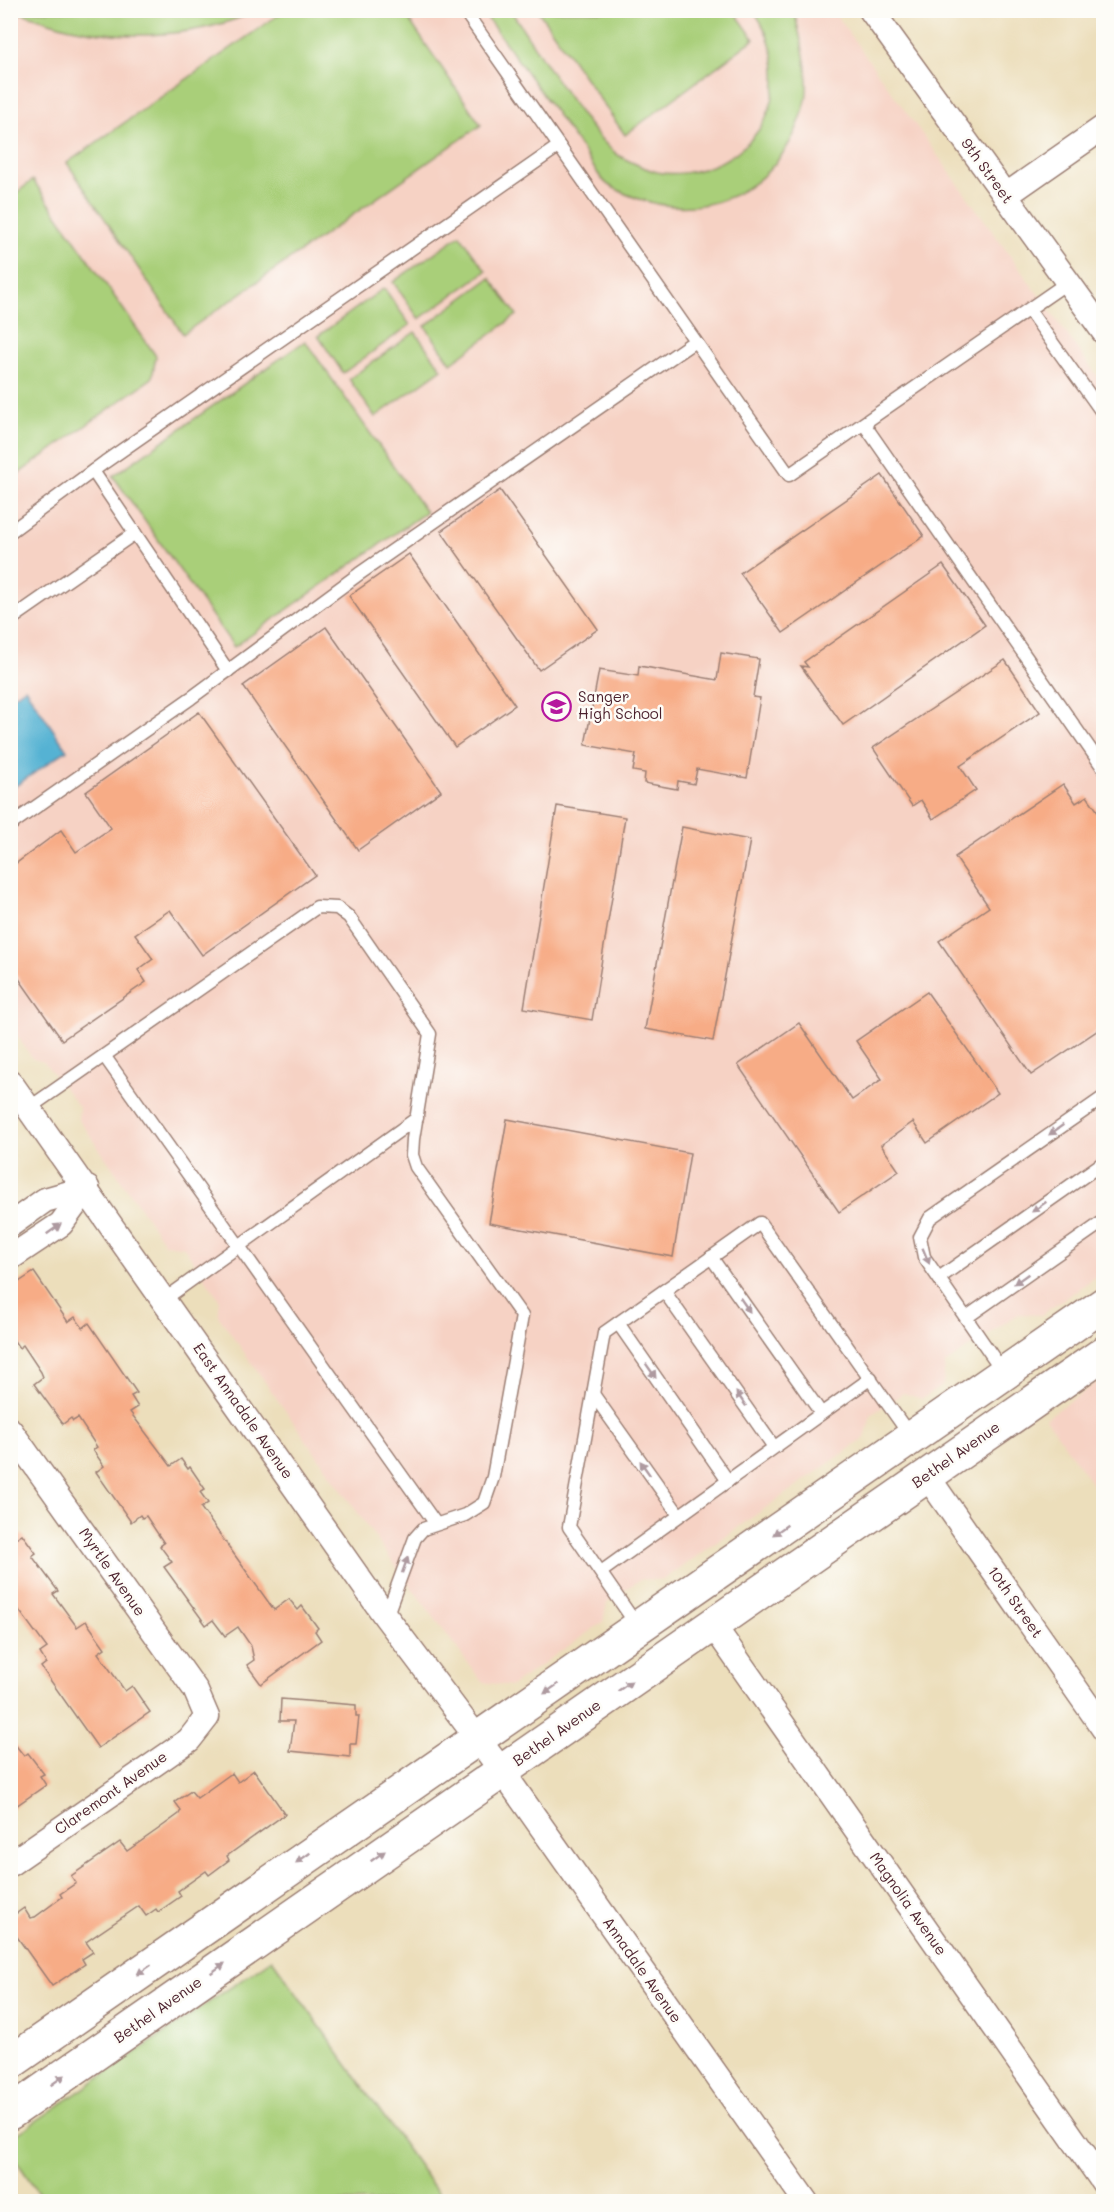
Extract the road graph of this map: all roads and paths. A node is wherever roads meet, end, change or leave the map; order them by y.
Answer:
1 (464, 10) edge
2 (871, 10) edge
3 (1104, 128) edge
4 (559, 146) junction
5 (1005, 196) junction
6 (1068, 282) junction
7 (1029, 310) junction
8 (1104, 332) edge
9 (695, 341) junction
10 (1104, 415) edge
11 (864, 424) junction
12 (93, 471) junction
13 (10, 532) edge
14 (135, 533) junction
15 (10, 620) edge
16 (228, 671) junction
17 (1104, 769) edge
18 (10, 825) edge
19 (105, 1058) junction
20 (10, 1082) edge
21 (1104, 1097) edge
22 (29, 1108) junction
23 (417, 1118) junction
24 (1104, 1162) edge
25 (87, 1188) junction
26 (1104, 1221) edge
27 (10, 1225) edge
28 (239, 1246) junction
29 (711, 1257) junction
30 (10, 1258) edge
31 (939, 1278) junction
32 (664, 1291) junction
33 (165, 1299) junction
34 (1104, 1304) edge
35 (967, 1317) junction
36 (1104, 1317) edge
37 (618, 1323) junction
38 (1104, 1353) edge
39 (1004, 1373) junction
40 (871, 1378) junction
41 (593, 1394) junction
42 (821, 1413) junction
43 (10, 1430) edge
44 (911, 1438) junction
45 (774, 1447) junction
46 (927, 1476) junction
47 (728, 1480) junction
48 (679, 1515) junction
49 (436, 1524) junction
50 (600, 1572) junction
51 (387, 1617) junction
52 (719, 1620) junction
53 (639, 1628) junction
54 (207, 1717) joint
55 (1104, 1729) edge
56 (476, 1739) junction
57 (502, 1771) junction
58 (10, 1864) edge
59 (10, 2063) edge
60 (10, 2113) edge
61 (1104, 2183) edge
62 (806, 2202) edge

1 - 4 lane
2 - 5 street, 9th Street
3 - 5 street
4 - 9 lane
4 - 12 lane
5 - 6 street, 9th Street
6 - 7 lane
6 - 8 street, 9th Street
7 - 10 lane
7 - 11 lane
9 - 11 lane
9 - 16 lane
11 - 17 lane
12 - 13 lane
12 - 14 lane
14 - 15 lane
14 - 16 lane
16 - 18 lane
19 - 22 lane
19 - 23 lane
19 - 28 lane
20 - 22 street, East Annadale Avenue
21 -> 31 lane
22 - 25 street, East Annadale Avenue
23 - 28 lane
23 - 49 lane
24 -> 31 lane
25 - 27 street
30 -> 25 street
25 - 33 street, East Annadale Avenue
26 -> 35 lane
28 - 33 lane
28 - 49 lane
29 - 32 lane
29 - 40 lane
29 -> 42 lane
31 - 35 lane
32 - 37 lane
45 -> 32 lane
33 - 51 street, East Annadale Avenue
34 - 39 main road
35 - 39 lane
36 - 46 main road
37 - 41 lane
37 -> 47 lane
38 - 46 main road, Bethel Avenue
39 - 44 main road
40 - 42 lane
40 - 44 lane
48 -> 41 lane
41 - 50 lane
42 - 45 lane
43 - 54 street, Myrtle Avenue
44 - 52 main road
44 -> 53 main road
45 - 47 lane
46 - 52 main road, Bethel Avenue
46 - 55 street, 10th Street
47 - 48 lane
48 - 50 lane
51 -> 49 lane
50 - 53 lane
51 - 56 street, East Annadale Avenue
57 -> 52 main road, Bethel Avenue
52 - 61 street, Magnolia Avenue
53 -> 56 main road
54 - 58 street, Claremont Avenue
56 - 57 street, Annadale Avenue
56 -> 59 main road
60 -> 57 main road, Bethel Avenue
57 - 62 street, Annadale Avenue

